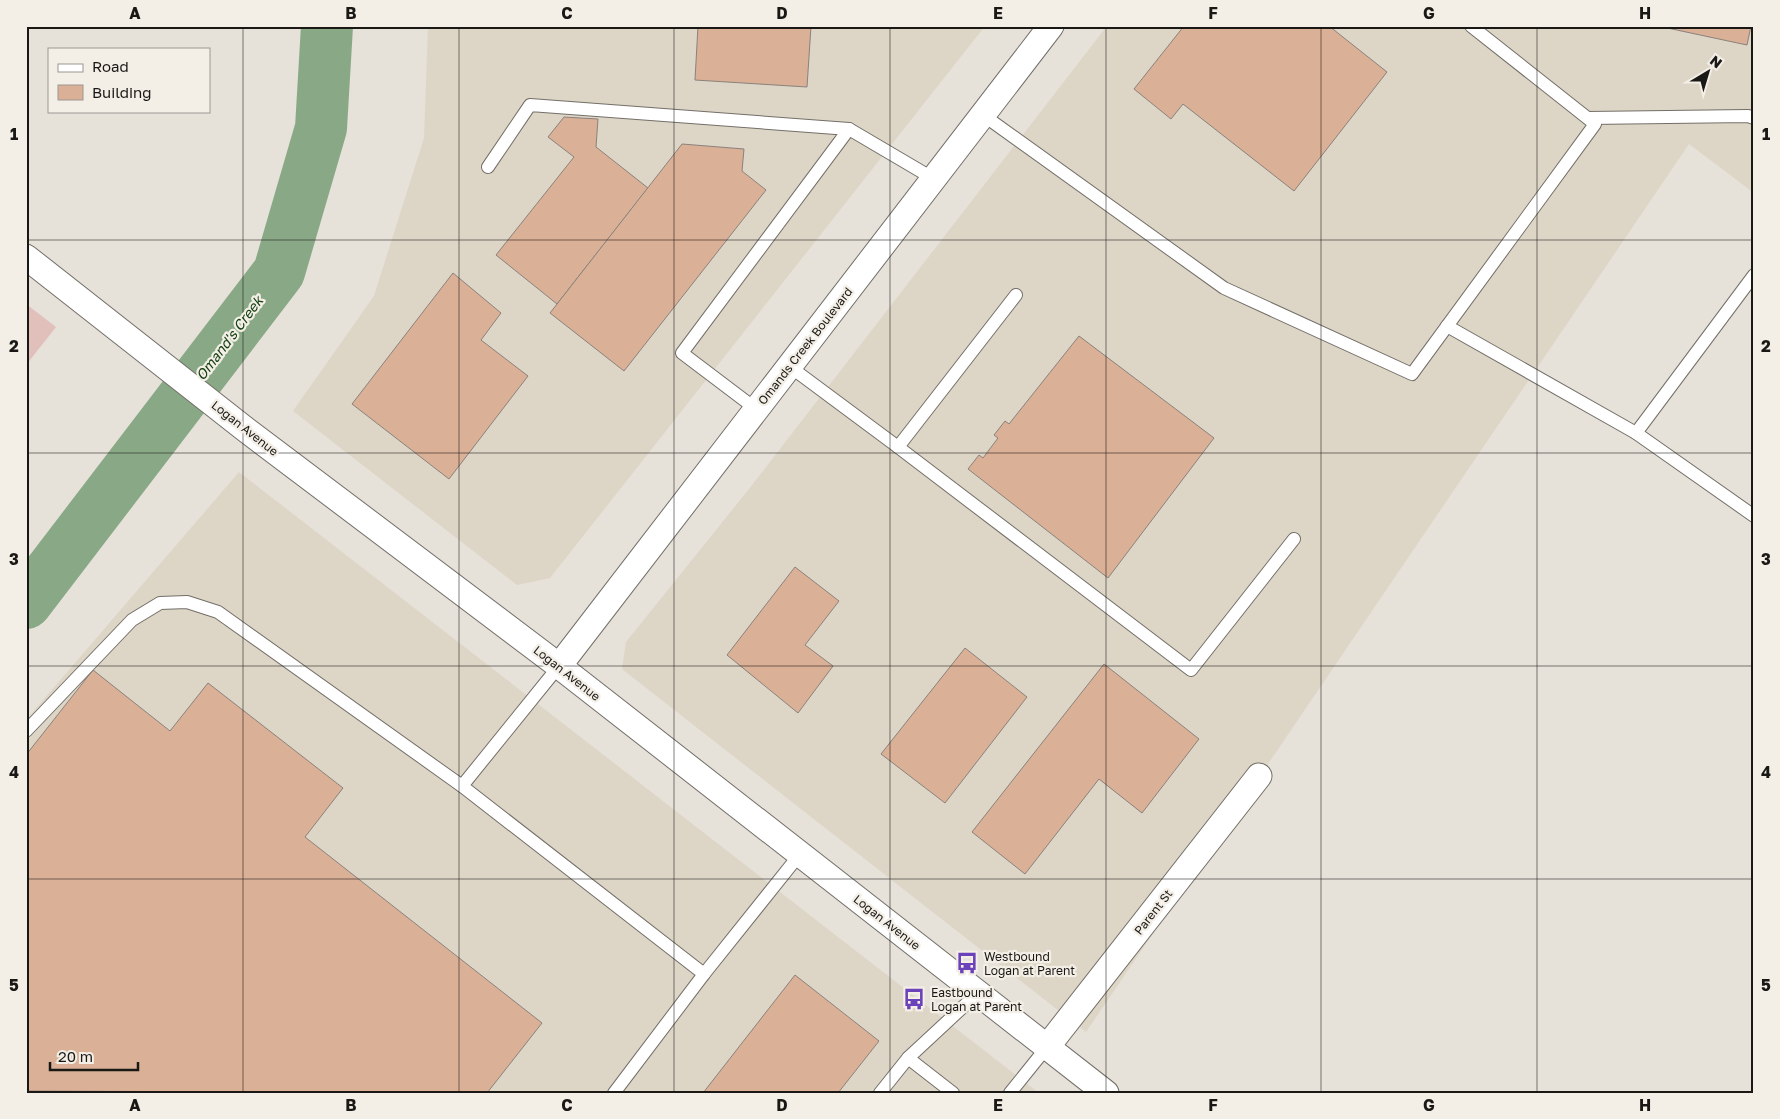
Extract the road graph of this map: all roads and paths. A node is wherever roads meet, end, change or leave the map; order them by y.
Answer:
1 (1051, 26) edge
2 (1471, 26) edge
3 (983, 115) junction
4 (1588, 118) junction
5 (1754, 118) edge
6 (849, 129) junction
7 (488, 167) dead end
8 (934, 179) junction
9 (26, 257) edge
10 (1754, 275) edge
11 (1016, 295) dead end
12 (1447, 326) junction
13 (790, 366) junction
14 (756, 409) junction
15 (1636, 433) junction
16 (898, 447) junction
17 (1754, 516) edge
18 (1294, 539) dead end
19 (559, 666) junction
20 (26, 731) edge
21 (1259, 776) dead end
22 (462, 786) junction
23 (800, 854) junction
24 (704, 974) junction
25 (978, 993) junction
26 (1047, 1047) junction
27 (908, 1058) junction
28 (614, 1093) edge
29 (880, 1093) edge
30 (953, 1093) edge
31 (1010, 1093) edge
32 (1106, 1093) edge

1 - 3 street, Omands Creek Boulevard
2 - 4 lane
3 - 8 street, Omands Creek Boulevard
3 - 12 lane
4 - 5 lane
4 - 12 lane
6 - 7 lane
6 - 8 lane
6 - 14 lane
8 - 13 street, Omands Creek Boulevard
9 - 19 street, Logan Avenue
10 - 15 lane
11 - 16 lane
12 - 15 lane
13 - 14 street, Omands Creek Boulevard
13 - 16 lane
14 - 19 street, Omands Creek Boulevard
15 - 17 lane
16 - 18 lane
19 - 22 lane
19 - 23 street, Logan Avenue
20 - 22 lane
21 - 26 street, Parent St
22 - 24 lane
23 - 24 lane
23 - 25 street, Logan Avenue
24 - 28 lane
25 - 26 street, Logan Avenue
25 - 27 lane
26 - 31 lane
26 - 32 street, Logan Avenue
27 - 29 lane
27 - 30 lane

